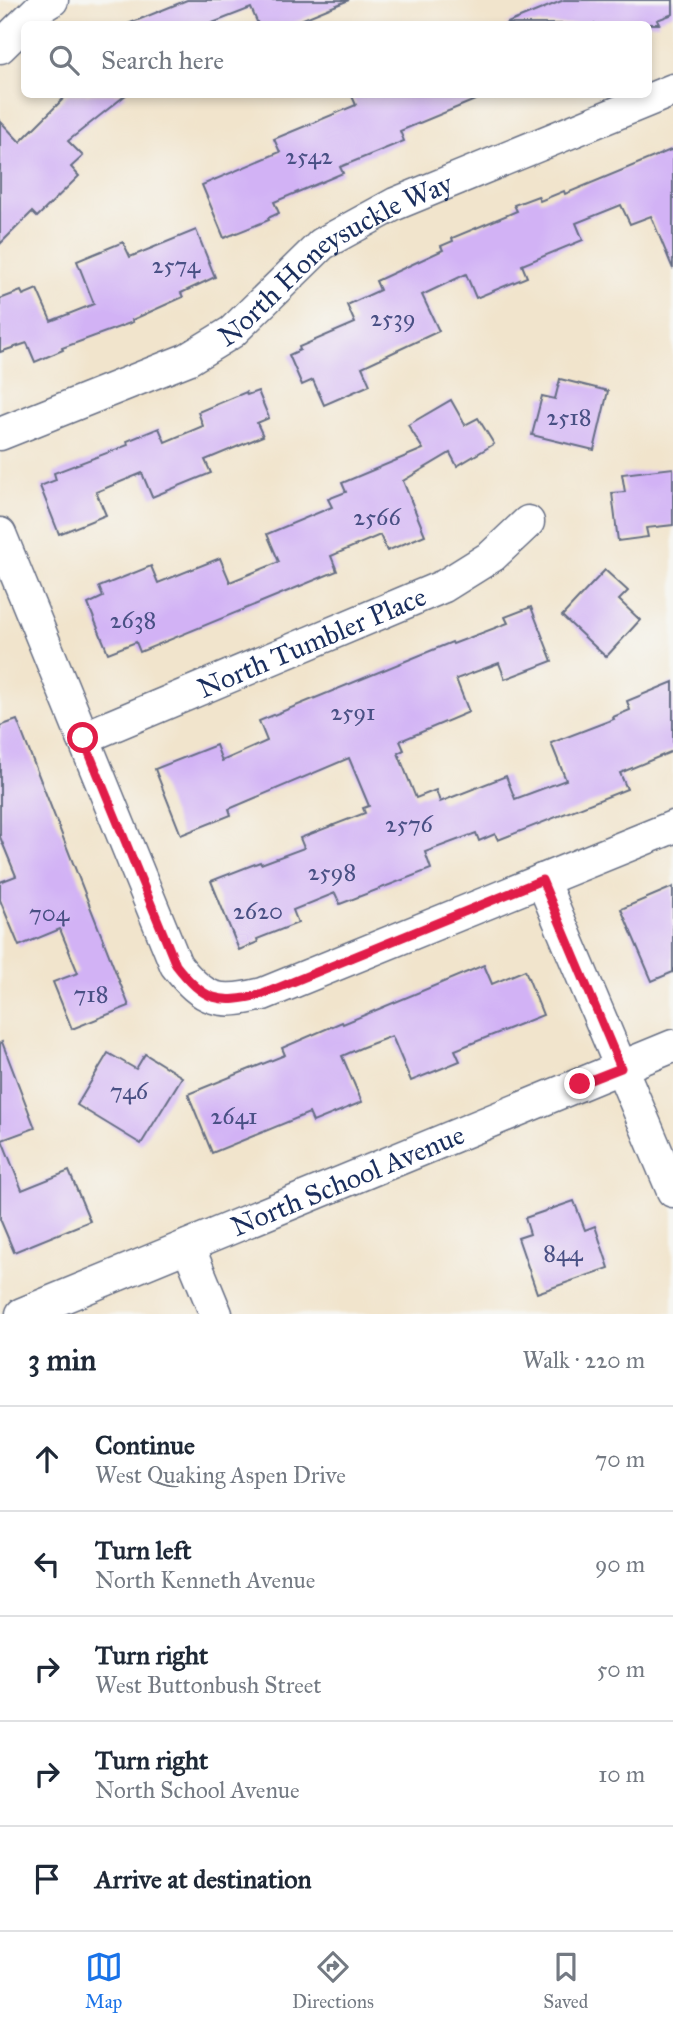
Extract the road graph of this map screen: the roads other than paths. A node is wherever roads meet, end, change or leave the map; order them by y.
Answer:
1 (52, 0) edge
2 (27, 21) edge
3 (21, 26) edge
4 (0, 47) edge
5 (673, 90) edge
6 (0, 434) edge
7 (528, 522) dead end
8 (0, 534) edge
9 (83, 738) junction
10 (673, 827) edge
11 (542, 880) junction
12 (673, 1046) edge
13 (621, 1068) junction
14 (673, 1191) edge
15 (188, 1246) junction
16 (22, 1314) edge
17 (216, 1314) edge

1 - 2 street
3 - 4 street
5 - 6 street, North Honeysuckle Way
7 - 9 street, North Tumbler Place
8 - 9 street
9 - 11 street
10 - 11 street
11 - 13 street
12 - 13 street, North School Avenue
13 - 14 street
13 - 15 street, North School Avenue
15 - 16 street, North School Avenue
15 - 17 street

